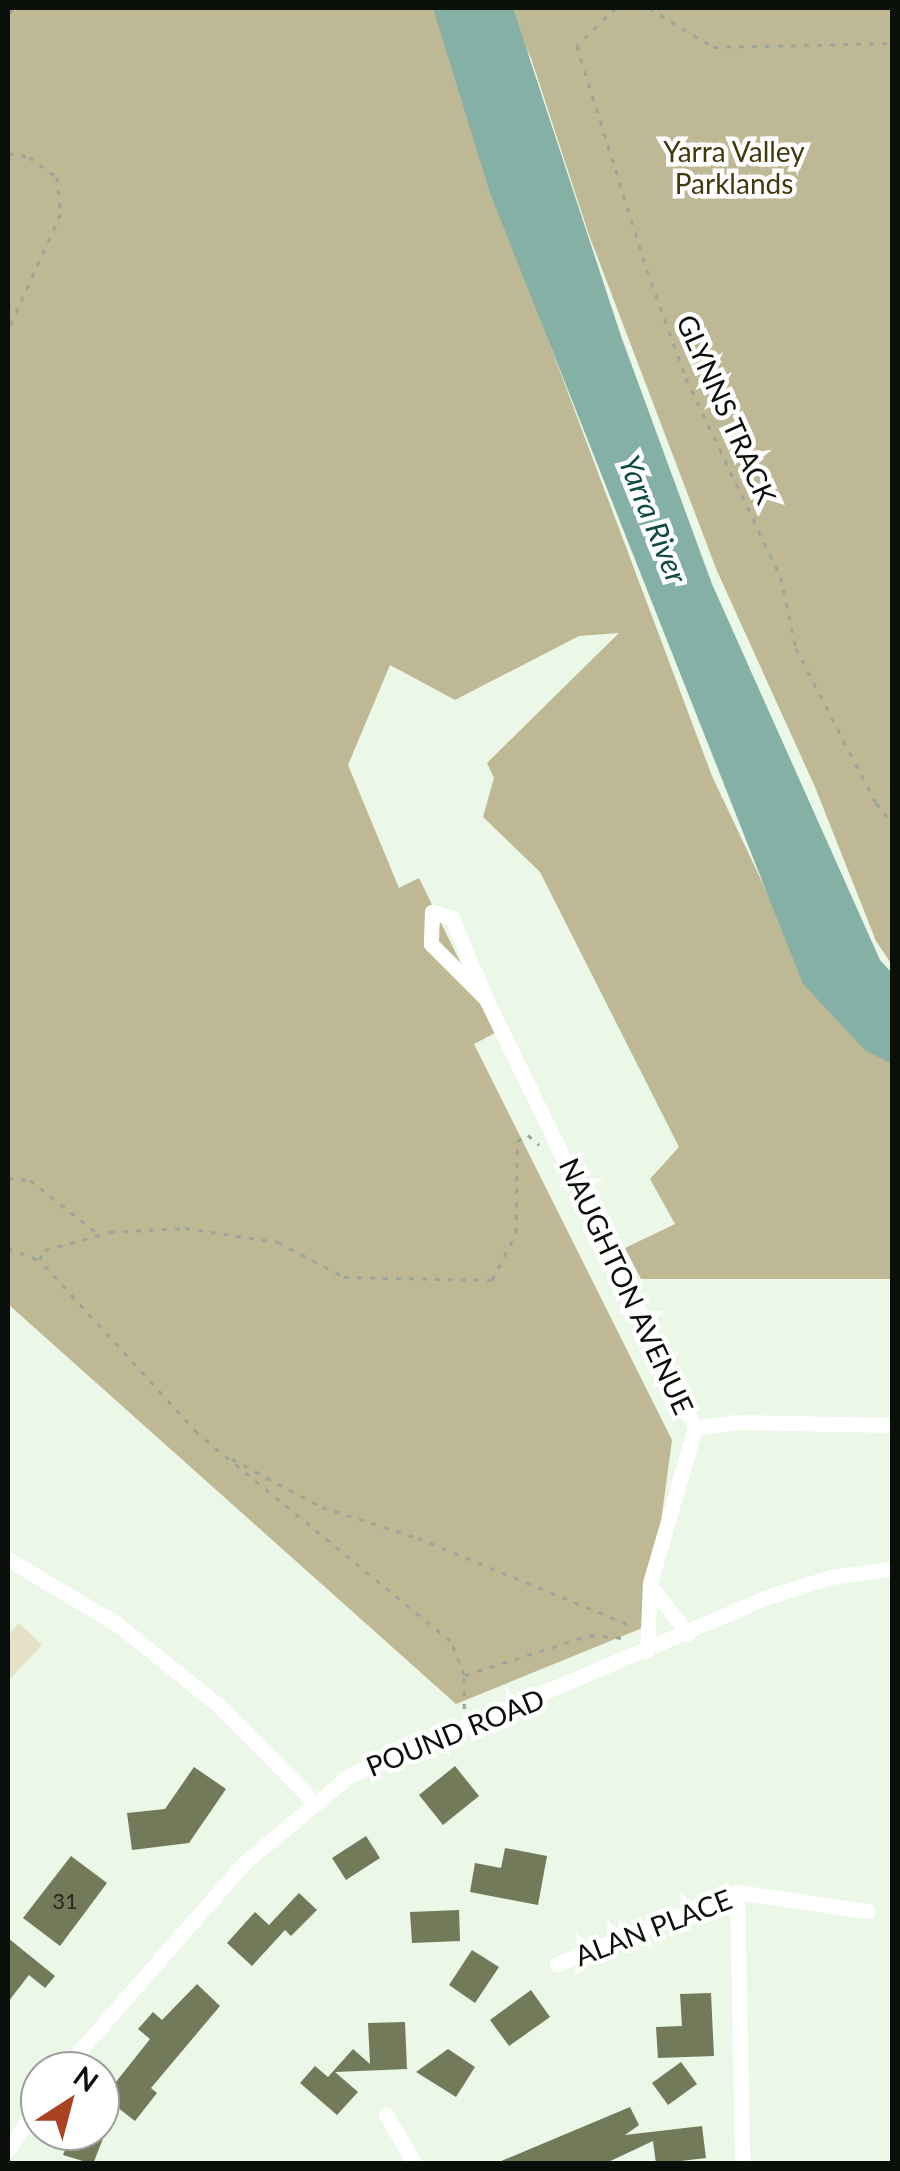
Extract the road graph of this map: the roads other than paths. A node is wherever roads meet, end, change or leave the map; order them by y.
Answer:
1 (486, 999) junction
2 (892, 1425) edge
3 (695, 1428) junction
4 (8, 1559) edge
5 (892, 1569) edge
6 (650, 1583) junction
7 (688, 1634) junction
8 (646, 1641) junction
9 (314, 1800) junction
10 (737, 1892) junction
11 (868, 1911) dead end
12 (557, 1964) dead end
13 (80, 2051) edge
14 (386, 2116) dead end
15 (415, 2164) edge
16 (742, 2164) edge

1 - 1 street, NAUGHTON AVENUE
1 - 3 street, NAUGHTON AVENUE
2 - 3 street
3 - 6 street, NAUGHTON AVENUE
4 - 9 street
5 - 7 street, POUND ROAD
6 - 7 street
6 - 8 street, NAUGHTON AVENUE
7 - 8 street, POUND ROAD
8 - 9 street, POUND ROAD
9 - 13 street, POUND ROAD
10 - 11 street, ALAN PLACE
10 - 12 street, ALAN PLACE
10 - 16 street
14 - 15 street

